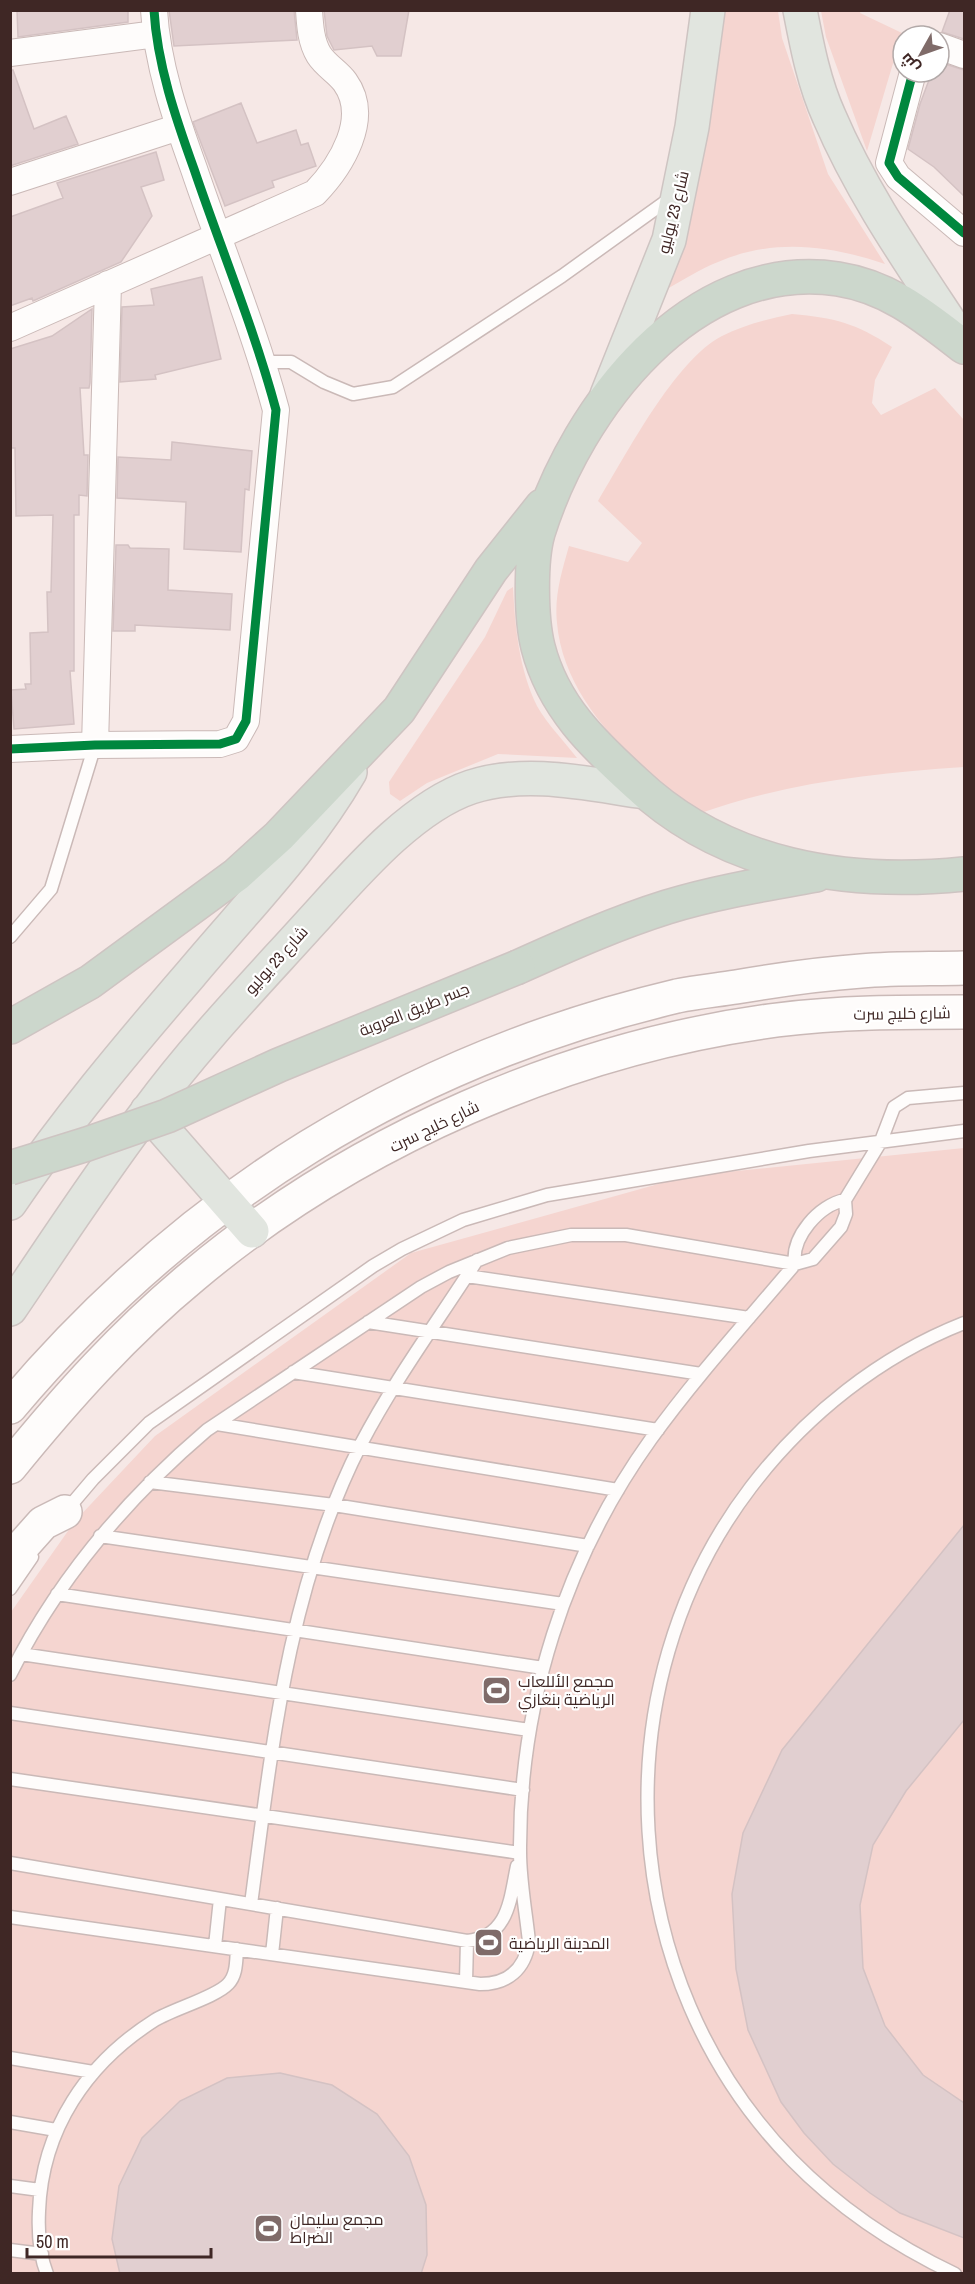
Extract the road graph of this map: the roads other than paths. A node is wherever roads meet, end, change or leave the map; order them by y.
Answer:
1 (309, 10) edge
2 (708, 10) edge
3 (800, 10) edge
4 (155, 22) edge
5 (10, 53) edge
6 (910, 84) edge
7 (179, 127) junction
8 (10, 182) edge
9 (679, 193) junction
10 (964, 233) edge
11 (217, 235) junction
12 (108, 284) junction
13 (10, 328) edge
14 (964, 346) edge
15 (263, 362) junction
16 (603, 404) junction
17 (555, 490) junction
18 (95, 745) junction
19 (10, 749) edge
20 (363, 750) junction
21 (645, 792) junction
22 (824, 873) junction
23 (964, 874) edge
24 (10, 938) edge
25 (964, 968) edge
26 (964, 1012) edge
27 (10, 1027) edge
28 (964, 1094) edge
29 (147, 1111) junction
30 (964, 1131) edge
31 (881, 1140) junction
32 (10, 1167) edge
33 (226, 1200) junction
34 (845, 1200) junction
35 (10, 1203) edge
36 (252, 1231) junction
37 (478, 1259) junction
38 (795, 1264) junction
39 (467, 1276) junction
40 (10, 1309) edge
41 (749, 1318) junction
42 (368, 1322) junction
43 (964, 1323) edge
44 (429, 1332) junction
45 (293, 1372) junction
46 (701, 1374) junction
47 (391, 1389) junction
48 (10, 1407) edge
49 (217, 1424) junction
50 (658, 1430) junction
51 (360, 1446) junction
52 (10, 1467) edge
53 (150, 1482) junction
54 (618, 1490) junction
55 (334, 1505) junction
56 (65, 1512) junction
57 (100, 1536) junction
58 (588, 1546) junction
59 (10, 1560) edge
60 (310, 1568) junction
61 (10, 1589) edge
62 (57, 1594) junction
63 (563, 1604) junction
64 (294, 1628) junction
65 (21, 1654) junction
66 (543, 1668) junction
67 (10, 1675) edge
68 (280, 1692) junction
69 (10, 1713) edge
70 (529, 1730) junction
71 (272, 1752) junction
72 (10, 1779) edge
73 (523, 1790) junction
74 (263, 1815) junction
75 (520, 1853) junction
76 (10, 1863) edge
77 (220, 1899) junction
78 (251, 1904) junction
79 (277, 1908) junction
80 (10, 1917) edge
81 (467, 1941) junction
82 (215, 1946) junction
83 (237, 1949) junction
84 (272, 1954) junction
85 (466, 1981) junction
86 (10, 2058) edge
87 (93, 2072) junction
88 (10, 2122) edge
89 (56, 2130) junction
90 (10, 2186) edge
91 (40, 2190) junction
92 (10, 2250) edge
93 (42, 2254) junction
94 (47, 2274) edge
95 (955, 2274) edge

1 - 11 street
2 - 9 main road, شارع 23 يوليو
3 - 14 main road
4 - 5 street
4 - 7 street
6 - 10 street
7 - 8 street
7 - 11 street
9 - 15 lane
9 - 16 main road, شارع 23 يوليو
11 - 12 street
11 - 15 street
12 - 13 street
12 - 18 street
14 - 16 highway
15 - 18 street
16 - 17 highway
17 - 20 highway
17 - 21 highway
18 - 19 street
18 - 24 lane
20 - 27 highway
20 - 35 main road
21 - 22 highway
21 - 29 main road, شارع 23 يوليو
22 - 23 highway
22 - 32 highway, جسر طريق العروبة, bridge
25 - 33 main road
26 - 36 main road, شارع خليج سرت
28 - 31 lane
29 - 33 main road
29 - 40 main road, شارع 23 يوليو
30 - 31 lane
31 - 34 lane
31 - 56 lane
33 - 36 main road
33 - 48 main road
34 - 38 lane
34 - 38 lane
36 - 52 main road, شارع خليج سرت
37 - 38 lane
37 - 39 lane
37 - 42 lane
38 - 41 lane
39 - 41 lane
39 - 44 lane
41 - 46 lane
42 - 44 lane
42 - 45 lane
43 - 95 lane
44 - 46 lane
44 - 47 lane
45 - 47 lane
45 - 49 lane
46 - 50 lane
47 - 50 lane
47 - 51 lane
49 - 51 lane
49 - 53 lane
50 - 54 lane
51 - 54 lane
51 - 55 lane
53 - 55 lane
53 - 57 lane
54 - 58 lane
55 - 58 lane
55 - 60 lane
56 - 59 main road
56 - 61 lane
57 - 60 lane
57 - 62 lane
58 - 63 lane
60 - 63 lane
60 - 64 lane
62 - 64 lane
62 - 65 lane
63 - 66 lane
64 - 66 lane
64 - 68 lane
65 - 67 lane
65 - 68 lane
66 - 70 lane
68 - 70 lane
68 - 71 lane
69 - 71 lane
70 - 73 lane
71 - 73 lane
71 - 74 lane
72 - 74 lane
73 - 75 lane
74 - 75 lane
74 - 78 lane
75 - 81 lane
75 - 85 lane
76 - 77 lane
77 - 78 lane
77 - 82 lane
78 - 79 lane
79 - 81 lane
79 - 84 lane
80 - 82 lane
81 - 85 lane
82 - 83 lane
83 - 84 lane
83 - 87 lane
84 - 85 lane
86 - 87 lane
87 - 89 lane
88 - 89 lane
89 - 91 lane
90 - 91 lane
91 - 93 lane
92 - 93 lane
93 - 94 lane

